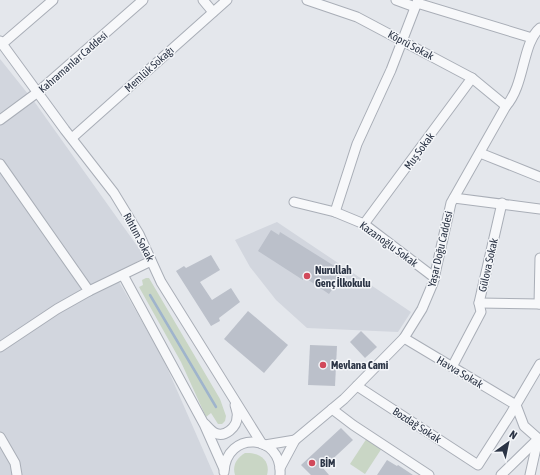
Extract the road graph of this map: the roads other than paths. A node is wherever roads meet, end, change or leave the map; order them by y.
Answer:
1 (53, 0) edge
2 (143, 0) edge
3 (203, 0) edge
4 (227, 0) edge
5 (307, 0) edge
6 (396, 0) edge
7 (417, 4) edge
8 (213, 12) junction
9 (540, 28) edge
10 (532, 38) junction
11 (402, 41) junction
12 (1, 42) edge
13 (472, 78) junction
14 (38, 92) junction
15 (506, 106) junction
16 (0, 120) edge
17 (72, 138) junction
18 (480, 153) junction
19 (0, 164) edge
20 (540, 177) edge
21 (454, 198) junction
22 (294, 202) dead end
23 (502, 203) junction
24 (540, 210) edge
25 (335, 212) junction
26 (364, 224) junction
27 (540, 258) edge
28 (152, 261) junction
29 (123, 275) junction
30 (435, 278) junction
31 (88, 291) junction
32 (479, 303) junction
33 (539, 304) edge
34 (404, 338) junction
35 (0, 347) edge
36 (540, 364) edge
37 (452, 367) junction
38 (357, 386) junction
39 (232, 396) junction
40 (516, 405) junction
41 (332, 409) junction
42 (204, 424) junction
43 (0, 437) edge
44 (539, 439) edge
45 (295, 440) junction
46 (264, 444) junction
47 (224, 472) edge
48 (280, 473) edge
49 (17, 475) edge
50 (429, 475) edge
51 (501, 475) edge
52 (530, 475) edge

1 - 12 street
2 - 14 street, Kahramanlar Caddesi
3 - 8 street
4 - 8 street, Memlük Sokağı
5 - 11 street, Köprü Sokak
6 - 7 street
7 - 10 street
7 - 11 street
8 - 17 street, Memlük Sokağı
9 - 10 street, Yaşar Doğu Caddesi
10 - 15 street, Yaşar Doğu Caddesi
11 - 13 street, Köprü Sokak
11 - 25 street
12 - 14 street, Rıhtım Sokak
13 - 15 street, Köprü Sokak
13 - 26 street, Muş Sokak
14 - 16 street, Kahramanlar Caddesi
14 - 17 street, Rıhtım Sokak
15 - 18 street, Yaşar Doğu Caddesi
17 - 28 street, Rıhtım Sokak
18 - 20 street
18 - 21 street, Yaşar Doğu Caddesi
19 - 31 street
21 - 23 street
21 - 30 street, Yaşar Doğu Caddesi
22 - 25 street, Kazanoğlu Sokak
23 - 24 street
23 - 32 street, Gülova Sokak
25 - 26 street, Kazanoğlu Sokak
26 - 30 street, Kazanoğlu Sokak
27 - 33 street
28 - 29 street
28 - 39 street, Rıhtım Sokak
29 - 31 street
29 - 42 street
30 - 34 street, Yaşar Doğu Caddesi
31 - 35 street
32 - 33 street
32 - 37 street, Gülova Sokak
34 - 37 street, Havva Sokak
34 - 38 street, Yaşar Doğu Caddesi
36 - 40 street
37 - 40 street, Havva Sokak
38 - 40 street, Bozdağ Sokak
38 - 41 street, Yaşar Doğu Caddesi
39 - 42 street
39 - 46 street, Rıhtım Sokak
40 - 44 street
41 - 45 street, Yaşar Doğu Caddesi
41 - 50 street
42 - 47 street
43 - 49 street
44 - 51 street
44 - 52 street
45 - 46 street
45 - 48 street
46 - 47 street
46 - 48 street, Rıhtım Sokak

